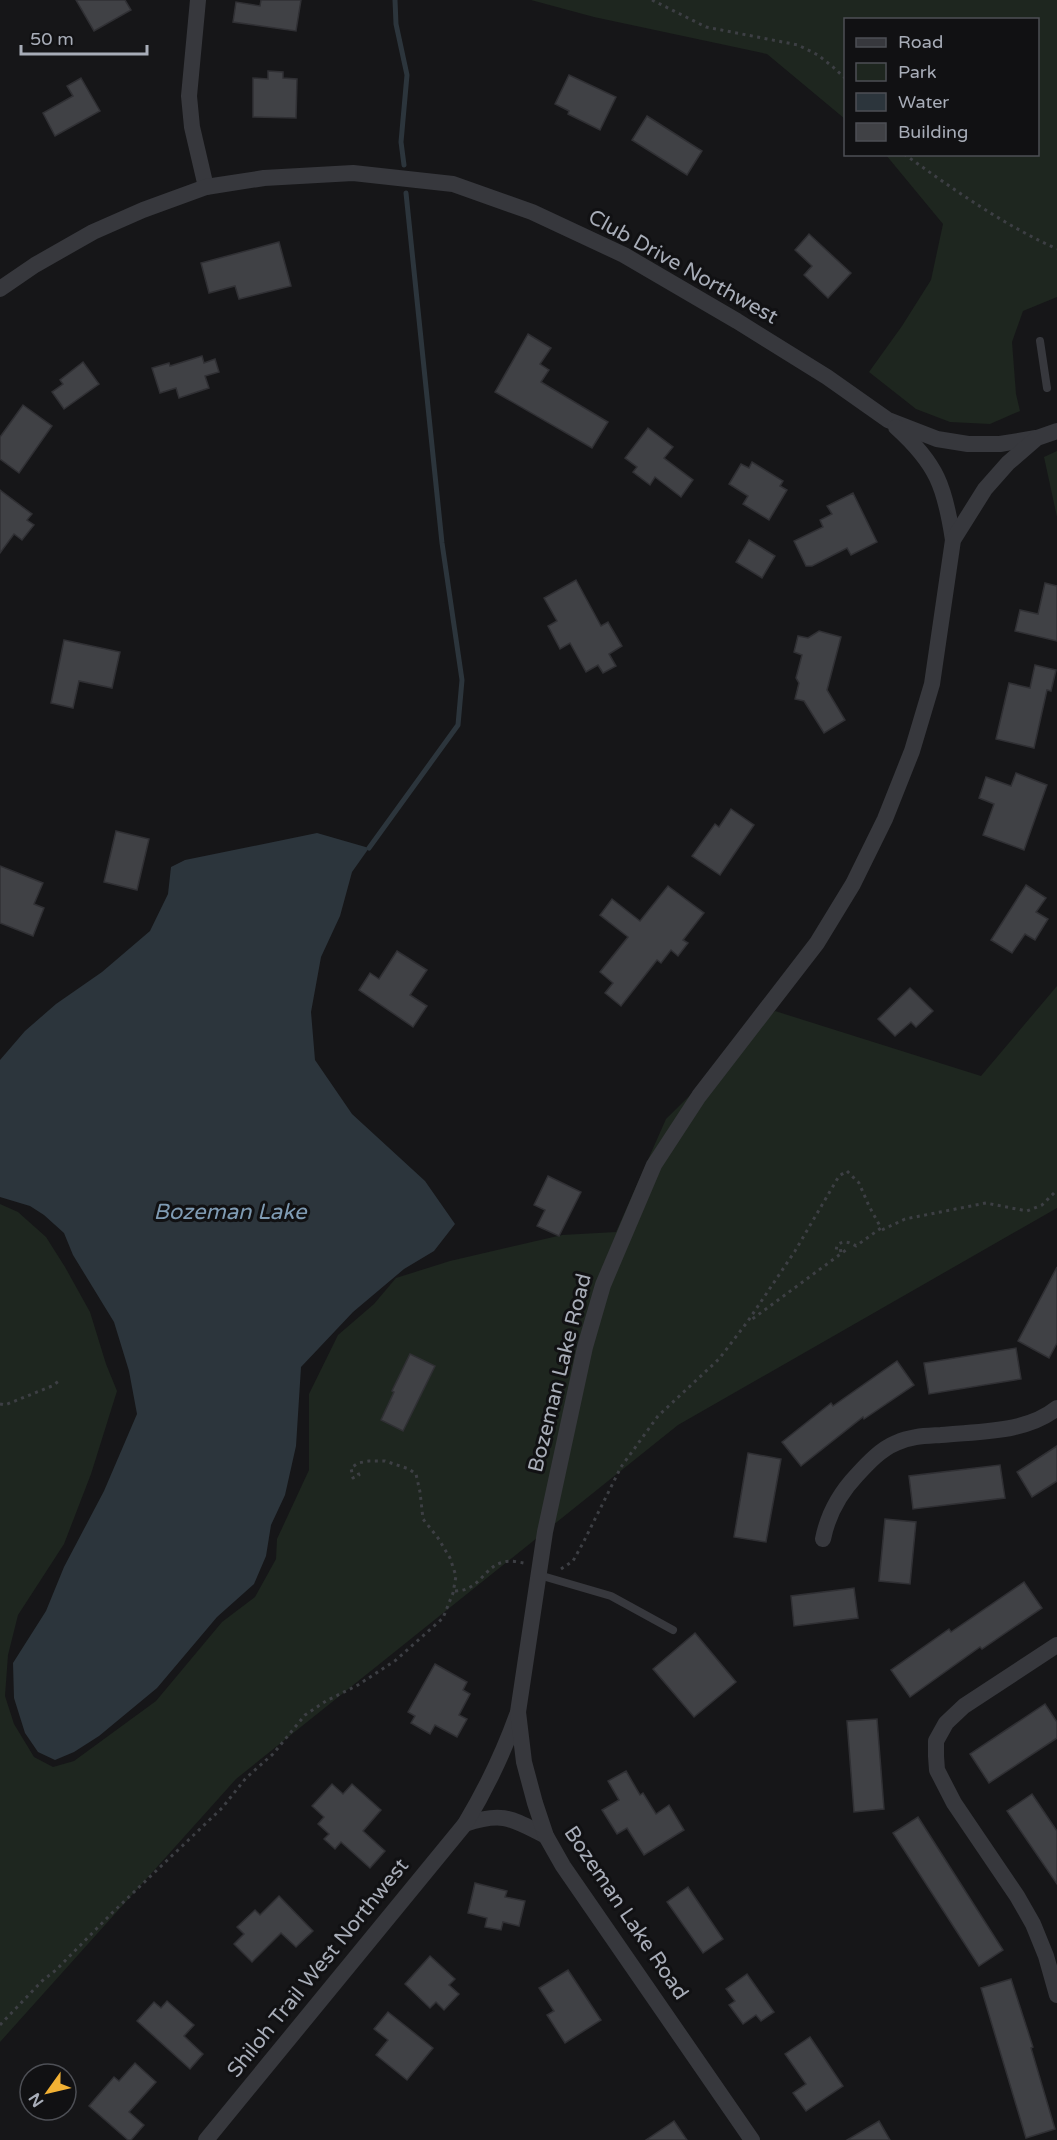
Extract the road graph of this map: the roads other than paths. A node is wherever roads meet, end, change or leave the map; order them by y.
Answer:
1 (198, 0) edge
2 (206, 187) junction
3 (0, 289) edge
4 (1040, 341) dead end
5 (1047, 388) dead end
6 (888, 420) junction
7 (1057, 430) edge
8 (1037, 438) junction
9 (953, 540) junction
10 (1057, 1408) edge
11 (823, 1539) dead end
12 (539, 1575) junction
13 (673, 1630) dead end
14 (1057, 1645) edge
15 (518, 1712) junction
16 (465, 1824) junction
17 (546, 1836) junction
18 (1057, 1995) edge
19 (206, 2140) edge
20 (752, 2140) edge

1 - 2 street
2 - 3 street, Club Drive Northwest
2 - 6 street, Club Drive Northwest
4 - 5 lane
6 - 8 street, Club Drive Northwest
6 - 9 street, Club Drive Northwest
7 - 8 street, Bozeman Lake Road
8 - 9 street, Bozeman Lake Road
9 - 12 street, Bozeman Lake Road
10 - 11 street
12 - 13 lane
12 - 15 street, Bozeman Lake Road
14 - 18 street
15 - 16 street, Shiloh Trail West Northwest
15 - 17 street, Bozeman Lake Road
16 - 17 street
16 - 19 street, Shiloh Trail West Northwest
17 - 20 street, Bozeman Lake Road

